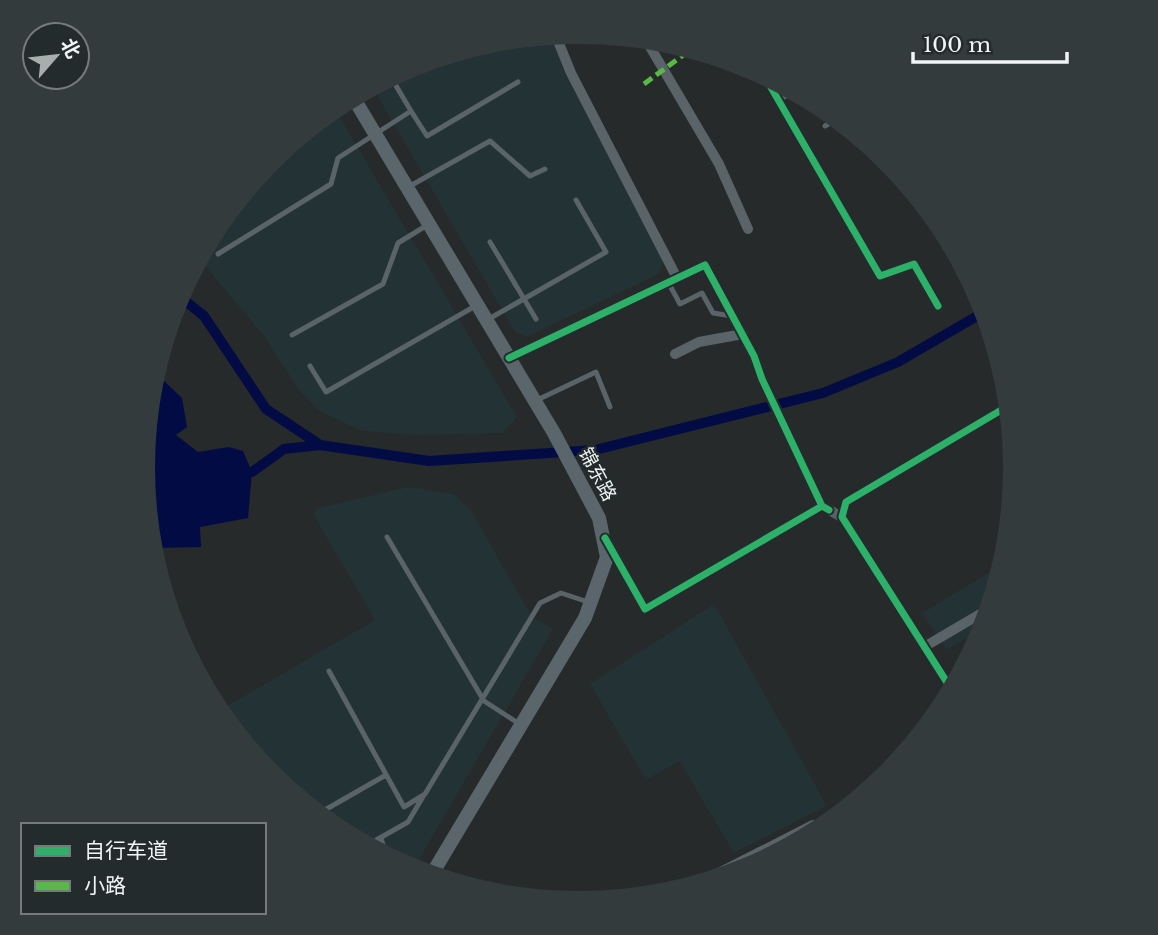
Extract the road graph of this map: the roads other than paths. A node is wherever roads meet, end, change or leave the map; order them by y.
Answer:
1 (560, 45) edge
2 (651, 50) edge
3 (518, 82) dead end
4 (396, 85) edge
5 (773, 91) edge
6 (784, 97) edge
7 (778, 100) junction
8 (359, 106) edge
9 (411, 111) junction
10 (375, 133) junction
11 (545, 169) dead end
12 (407, 187) junction
13 (576, 201) dead end
14 (429, 224) junction
15 (748, 229) dead end
16 (491, 242) dead end
17 (218, 254) dead end
18 (673, 280) junction
19 (524, 299) junction
20 (477, 305) junction
21 (937, 306) dead end
22 (733, 316) junction
23 (536, 319) dead end
24 (487, 320) junction
25 (743, 334) junction
26 (292, 335) dead end
27 (675, 354) dead end
28 (509, 358) junction
29 (310, 366) dead end
30 (534, 401) junction
31 (610, 407) dead end
32 (999, 411) edge
33 (822, 506) junction
34 (842, 517) junction
35 (387, 537) dead end
36 (605, 538) junction
37 (591, 603) junction
38 (975, 617) edge
39 (924, 647) junction
40 (329, 671) dead end
41 (945, 680) edge
42 (484, 701) junction
43 (521, 724) junction
44 (386, 775) junction
45 (425, 794) junction
46 (327, 808) edge
47 (381, 838) junction
48 (377, 840) edge
49 (382, 843) edge
50 (436, 866) edge

1 - 18 street
2 - 15 street
3 - 9 lane
4 - 9 lane
5 - 7 street
6 - 7 lane
7 - 21 street
8 - 10 main road, 锦东路
9 - 10 lane
10 - 12 main road, 锦东路
10 - 17 lane
11 - 12 lane
12 - 14 main road, 锦东路
13 - 19 lane
14 - 20 main road, 锦东路
14 - 26 lane
16 - 19 lane
18 - 22 lane
18 - 22 street
18 - 28 street
19 - 23 lane
19 - 24 lane
20 - 24 main road, 锦东路
20 - 29 lane
22 - 25 street
24 - 28 main road, 锦东路
25 - 27 street
25 - 33 street
28 - 30 main road, 锦东路
30 - 31 lane
30 - 36 main road, 锦东路
32 - 34 street
33 - 34 street
33 - 36 street
34 - 39 street
35 - 42 lane
36 - 37 main road, 锦东路
37 - 42 lane
37 - 43 main road, 锦东路
38 - 39 street
39 - 41 street
40 - 44 lane
42 - 43 lane
42 - 45 lane
43 - 50 main road, 锦东路
44 - 45 lane
44 - 46 lane
45 - 47 lane
47 - 48 lane
47 - 49 lane

